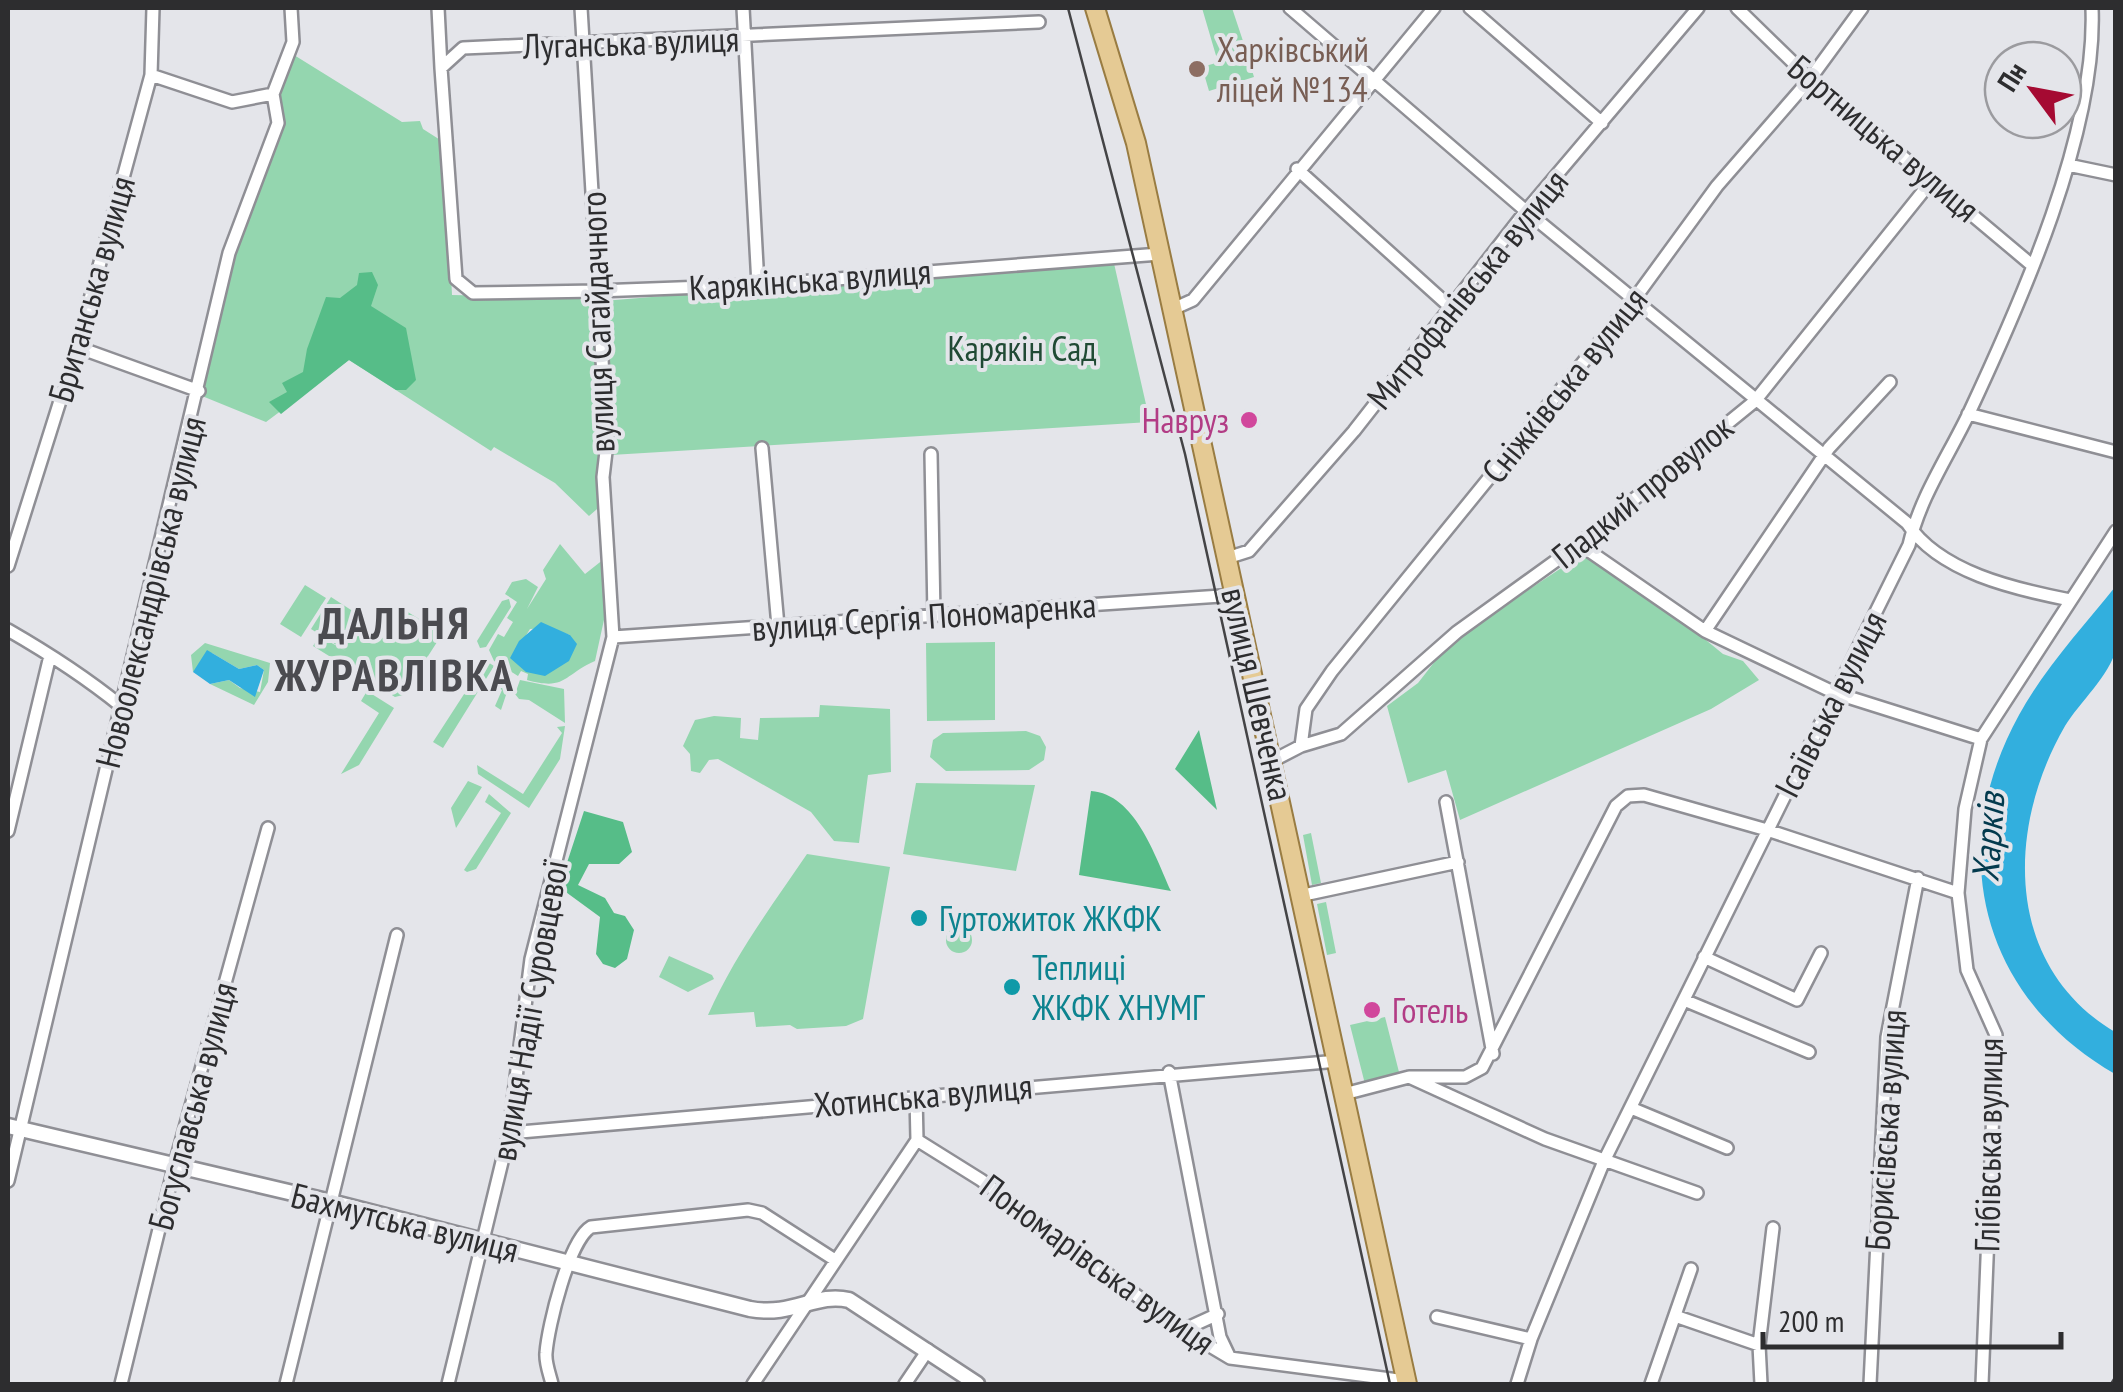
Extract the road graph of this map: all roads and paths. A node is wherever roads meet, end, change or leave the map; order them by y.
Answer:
1 (152, 8) edge
2 (291, 8) edge
3 (438, 8) edge
4 (581, 8) edge
5 (743, 8) edge
6 (1095, 8) edge
7 (1290, 8) edge
8 (1434, 8) edge
9 (1470, 8) edge
10 (1698, 8) edge
11 (1737, 8) edge
12 (1862, 8) edge
13 (2092, 8) edge
14 (1039, 22) dead end
15 (745, 38) junction
16 (583, 44) junction
17 (442, 68) junction
18 (151, 75) junction
19 (1373, 78) junction
20 (1810, 80) junction
21 (273, 94) junction
22 (1602, 123) junction
23 (2068, 165) junction
24 (1297, 169) junction
25 (2116, 175) edge
26 (1933, 179) junction
27 (1526, 212) junction
28 (1160, 254) junction
29 (2033, 266) junction
30 (758, 285) junction
31 (597, 291) junction
32 (1634, 300) junction
33 (1450, 306) junction
34 (1173, 309) junction
35 (77, 347) junction
36 (1890, 382) dead end
37 (199, 391) junction
38 (1755, 401) junction
39 (1968, 414) junction
40 (762, 448) dead end
41 (2116, 452) edge
42 (931, 454) dead end
43 (1826, 457) junction
44 (2116, 531) edge
45 (1912, 532) junction
46 (1579, 544) junction
47 (1227, 558) junction
48 (8, 566) edge
49 (1236, 595) junction
50 (2070, 600) junction
51 (934, 615) junction
52 (778, 626) junction
53 (8, 630) edge
54 (1705, 632) junction
55 (612, 637) junction
56 (49, 660) junction
57 (1835, 693) junction
58 (121, 706) junction
59 (1980, 739) junction
60 (1301, 746) junction
61 (1274, 760) junction
62 (1446, 802) dead end
63 (268, 828) dead end
64 (1767, 830) junction
65 (8, 831) edge
66 (1458, 862) junction
67 (1918, 878) junction
68 (1958, 894) junction
69 (1299, 896) junction
70 (397, 936) dead end
71 (1821, 953) dead end
72 (1704, 957) junction
73 (1684, 1000) junction
74 (1488, 1024) junction
75 (1505, 1030) junction
76 (1809, 1052) dead end
77 (1493, 1054) junction
78 (1338, 1060) junction
79 (1169, 1072) junction
80 (1409, 1077) junction
81 (1465, 1078) junction
82 (1344, 1094) junction
83 (916, 1096) junction
84 (1466, 1102) junction
85 (1631, 1108) junction
86 (14, 1128) edge
87 (509, 1134) junction
88 (917, 1140) junction
89 (1726, 1148) dead end
90 (1604, 1161) junction
91 (175, 1164) junction
92 (8, 1181) edge
93 (1697, 1193) dead end
94 (331, 1202) junction
95 (1773, 1228) dead end
96 (483, 1242) junction
97 (835, 1260) junction
98 (568, 1264) junction
99 (1691, 1268) dead end
100 (802, 1306) junction
101 (1218, 1314) junction
102 (1675, 1316) junction
103 (1438, 1317) dead end
104 (1183, 1330) junction
105 (1531, 1338) junction
106 (1759, 1344) junction
107 (928, 1350) junction
108 (1230, 1358) junction
109 (1407, 1383) edge
110 (121, 1384) edge
111 (286, 1384) edge
112 (448, 1384) edge
113 (552, 1384) edge
114 (753, 1384) edge
115 (905, 1384) edge
116 (977, 1384) edge
117 (1517, 1384) edge
118 (1651, 1384) edge
119 (1761, 1384) edge
120 (1870, 1384) edge
121 (1982, 1384) edge

1 - 18 street, Британська вулиця
2 - 21 street, Новоолександрівська вулиця
3 - 17 street
4 - 16 street, вулиця Сагайдачного
5 - 15 street
6 - 28 main road, вулиця Шевченка
7 - 19 street
8 - 19 street
9 - 22 street
10 - 22 street, Митрофанівська вулиця
11 - 20 street, Бортницька вулиця
12 - 20 street, Сніжківська вулиця
13 - 23 street, Ісаївська вулиця
14 - 15 street, Луганська вулиця
15 - 16 street, Луганська вулиця
15 - 30 street
16 - 17 street, Луганська вулиця
16 - 31 street, вулиця Сагайдачного
17 - 31 street, Карякінська вулиця
18 - 21 street
18 - 35 street, Британська вулиця
19 - 24 street
19 - 27 street
20 - 26 street, Бортницька вулиця
20 - 32 street, Сніжківська вулиця
21 - 37 street, Новоолександрівська вулиця
22 - 27 street, Митрофанівська вулиця
23 - 25 street
23 - 29 street, Ісаївська вулиця
24 - 33 street
24 - 34 street
26 - 29 street, Бортницька вулиця
26 - 38 street, Гладкий провулок
27 - 32 street
27 - 33 street, Митрофанівська вулиця
28 - 30 street, Карякінська вулиця
28 - 34 main road, вулиця Шевченка
29 - 39 street, Ісаївська вулиця
30 - 31 street, Карякінська вулиця
31 - 55 street, вулиця Сагайдачного
32 - 38 street
32 - 60 street, Сніжківська вулиця
33 - 47 street, Митрофанівська вулиця
34 - 47 main road, вулиця Шевченка
35 - 37 street
35 - 48 street, Британська вулиця
36 - 43 street
37 - 58 street, Новоолександрівська вулиця
38 - 43 street
38 - 46 street, Гладкий провулок
39 - 41 street
39 - 45 street, Ісаївська вулиця
40 - 52 street
42 - 51 street
43 - 45 street
43 - 54 street
44 - 50 street
45 - 50 street
45 - 57 street, Ісаївська вулиця
46 - 54 street
46 - 60 street, Гладкий провулок
47 - 49 main road, вулиця Шевченка
49 - 51 street, вулиця Сергія Пономаренка
49 - 61 main road, вулиця Шевченка
50 - 59 street
51 - 52 street, вулиця Сергія Пономаренка
52 - 55 street, вулиця Сергія Пономаренка
53 - 56 street
54 - 57 street
55 - 87 street, вулиця Надії Суровцевої
56 - 58 street
56 - 65 street
57 - 59 street
57 - 64 street, Ісаївська вулиця
58 - 86 street, Новоолександрівська вулиця
59 - 68 street, Глібівська вулиця
60 - 61 street
61 - 69 main road, вулиця Шевченка
62 - 66 street
63 - 91 street, Богуславська вулиця
64 - 67 street
64 - 72 street, Ісаївська вулиця
64 - 75 street
66 - 69 street
66 - 74 street
67 - 68 street
67 - 120 street, Борисівська вулиця
68 - 121 street, Глібівська вулиця
69 - 78 main road, вулиця Шевченка
70 - 94 street
71 - 72 street
72 - 73 street, Ісаївська вулиця
73 - 76 street
73 - 85 street, Ісаївська вулиця
74 - 75 street
74 - 77 street
75 - 77 street
77 - 81 street
78 - 79 street, Хотинська вулиця
78 - 82 main road, вулиця Шевченка
79 - 83 street, Хотинська вулиця
79 - 101 street
80 - 81 street
80 - 82 street
80 - 84 street
81 - 84 street
82 - 109 main road, вулиця Шевченка
83 - 87 street, Хотинська вулиця
83 - 88 street
84 - 90 street
85 - 89 street
85 - 90 street, Ісаївська вулиця
86 - 91 street, Бахмутська вулиця
86 - 92 street, Новоолександрівська вулиця
87 - 96 street, вулиця Надії Суровцевої
88 - 97 street
88 - 104 street, Пономарівська вулиця
90 - 93 street
90 - 105 street, Ісаївська вулиця
91 - 94 street, Бахмутська вулиця
91 - 110 street, Богуславська вулиця
94 - 96 street, Бахмутська вулиця
94 - 111 street
95 - 106 street
96 - 98 street, Бахмутська вулиця
96 - 112 street, вулиця Надії Суровцевої
97 - 98 street
97 - 100 street
98 - 100 street, Бахмутська вулиця
98 - 113 street
99 - 102 street
100 - 107 street, Бахмутська вулиця
100 - 114 street
101 - 104 street
101 - 108 street
102 - 106 street
102 - 118 street
103 - 105 street
104 - 108 street, Пономарівська вулиця
105 - 117 street, Ісаївська вулиця
106 - 119 street
107 - 115 street
107 - 116 street, Бахмутська вулиця
108 - 109 street, Пономарівська вулиця

